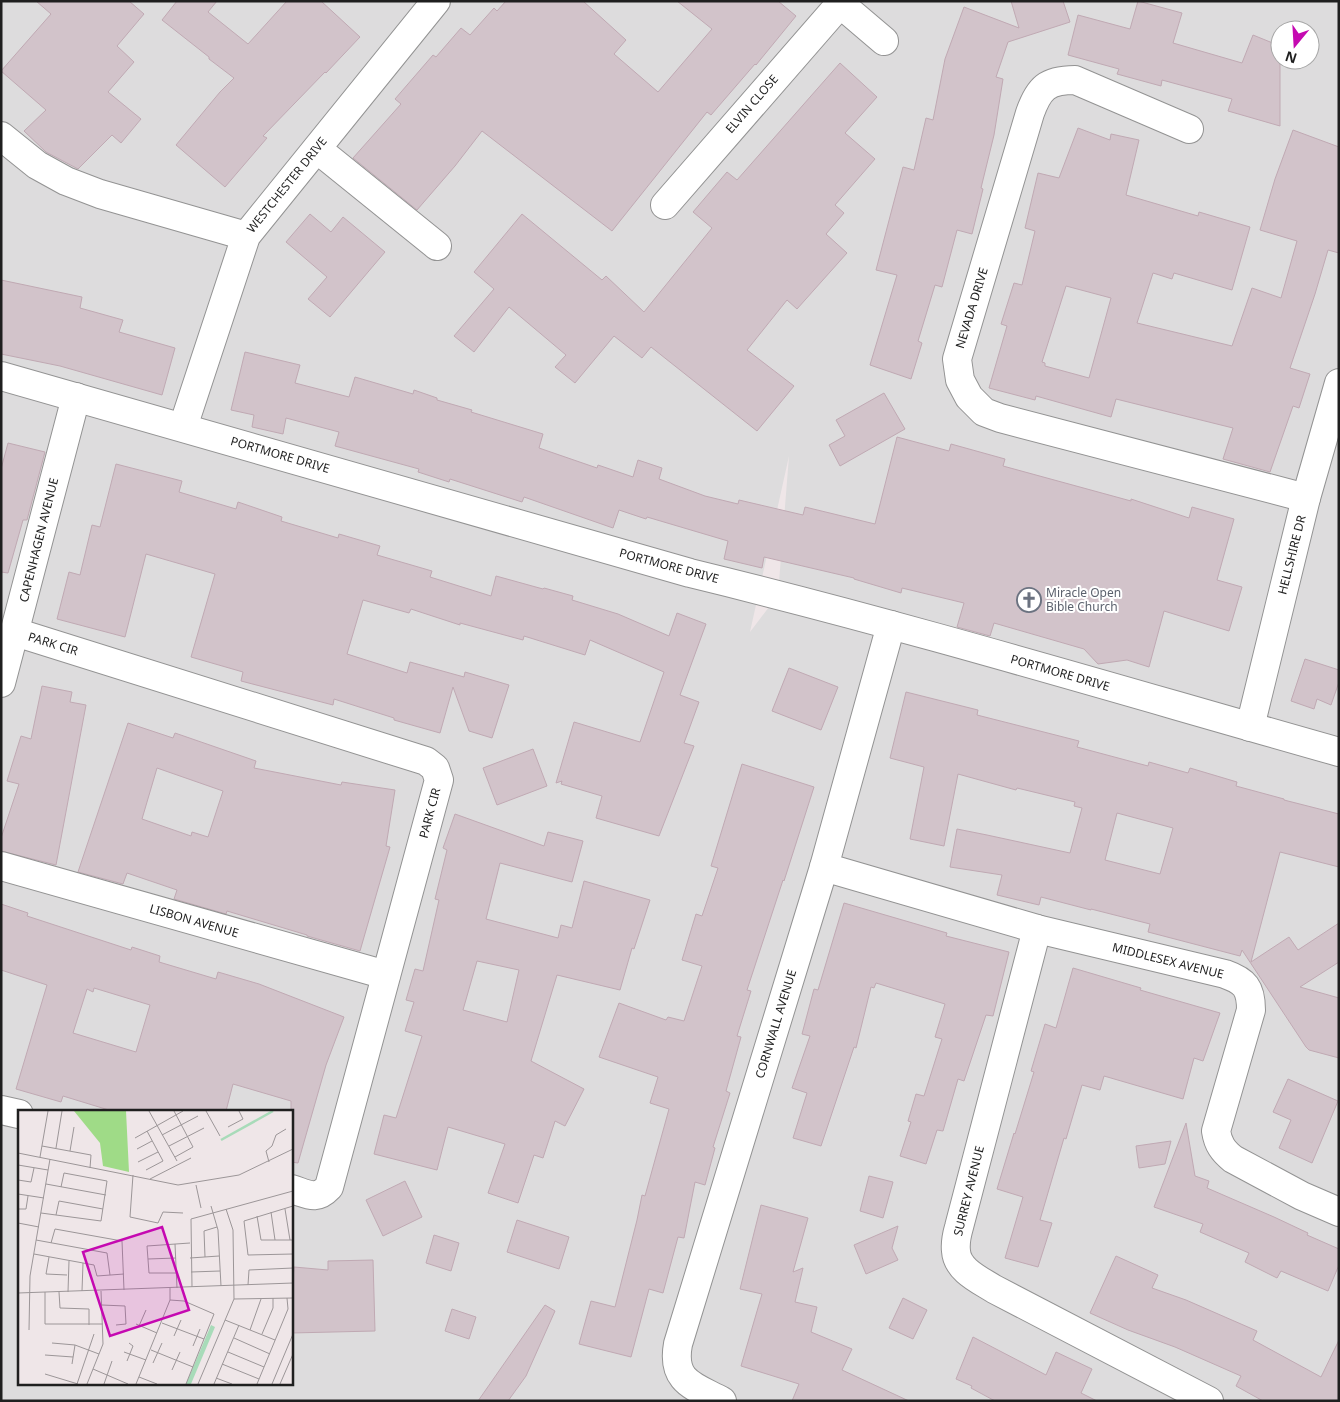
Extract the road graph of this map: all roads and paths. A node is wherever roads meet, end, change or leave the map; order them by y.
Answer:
1 (436, 1) edge
2 (838, 3) edge
3 (884, 41) dead end
4 (1189, 129) dead end
5 (1, 136) edge
6 (317, 149) junction
7 (665, 205) dead end
8 (246, 236) junction
9 (437, 246) dead end
10 (1, 376) edge
11 (1339, 383) edge
12 (76, 397) junction
13 (183, 427) junction
14 (1306, 498) junction
15 (891, 625) junction
16 (15, 632) junction
17 (1, 683) edge
18 (1250, 727) junction
19 (1339, 752) edge
20 (1, 866) edge
21 (824, 867) junction
22 (1037, 929) junction
23 (386, 975) junction
24 (1, 1110) edge
25 (18, 1114) edge
26 (292, 1189) edge
27 (1339, 1212) edge
28 (722, 1401) edge
29 (1209, 1401) edge

1 - 6 street, WESTCHESTER DRIVE
2 - 3 street, ELVIN CLOSE
2 - 7 street, ELVIN CLOSE
4 - 14 street, NEVADA DRIVE
5 - 8 street
6 - 8 street, WESTCHESTER DRIVE
6 - 9 street
8 - 13 street, WESTCHESTER DRIVE
10 - 12 street, PORTMORE DRIVE
11 - 14 street, HELLSHIRE DR
12 - 13 street, PORTMORE DRIVE
12 - 16 street, CAPENHAGEN AVENUE
13 - 15 street, PORTMORE DRIVE
14 - 18 street, HELLSHIRE DR
15 - 18 street, PORTMORE DRIVE
15 - 21 street, CORNWALL AVENUE
16 - 17 street, CAPENHAGEN AVENUE
16 - 23 street, PARK CIR
18 - 19 street, PORTMORE DRIVE
20 - 23 street, LISBON AVENUE
21 - 22 street, MIDDLESEX AVENUE
21 - 28 street, CORNWALL AVENUE
22 - 27 street, MIDDLESEX AVENUE
22 - 29 street, SURREY AVENUE
23 - 26 street, PARK CIR
24 - 25 street

